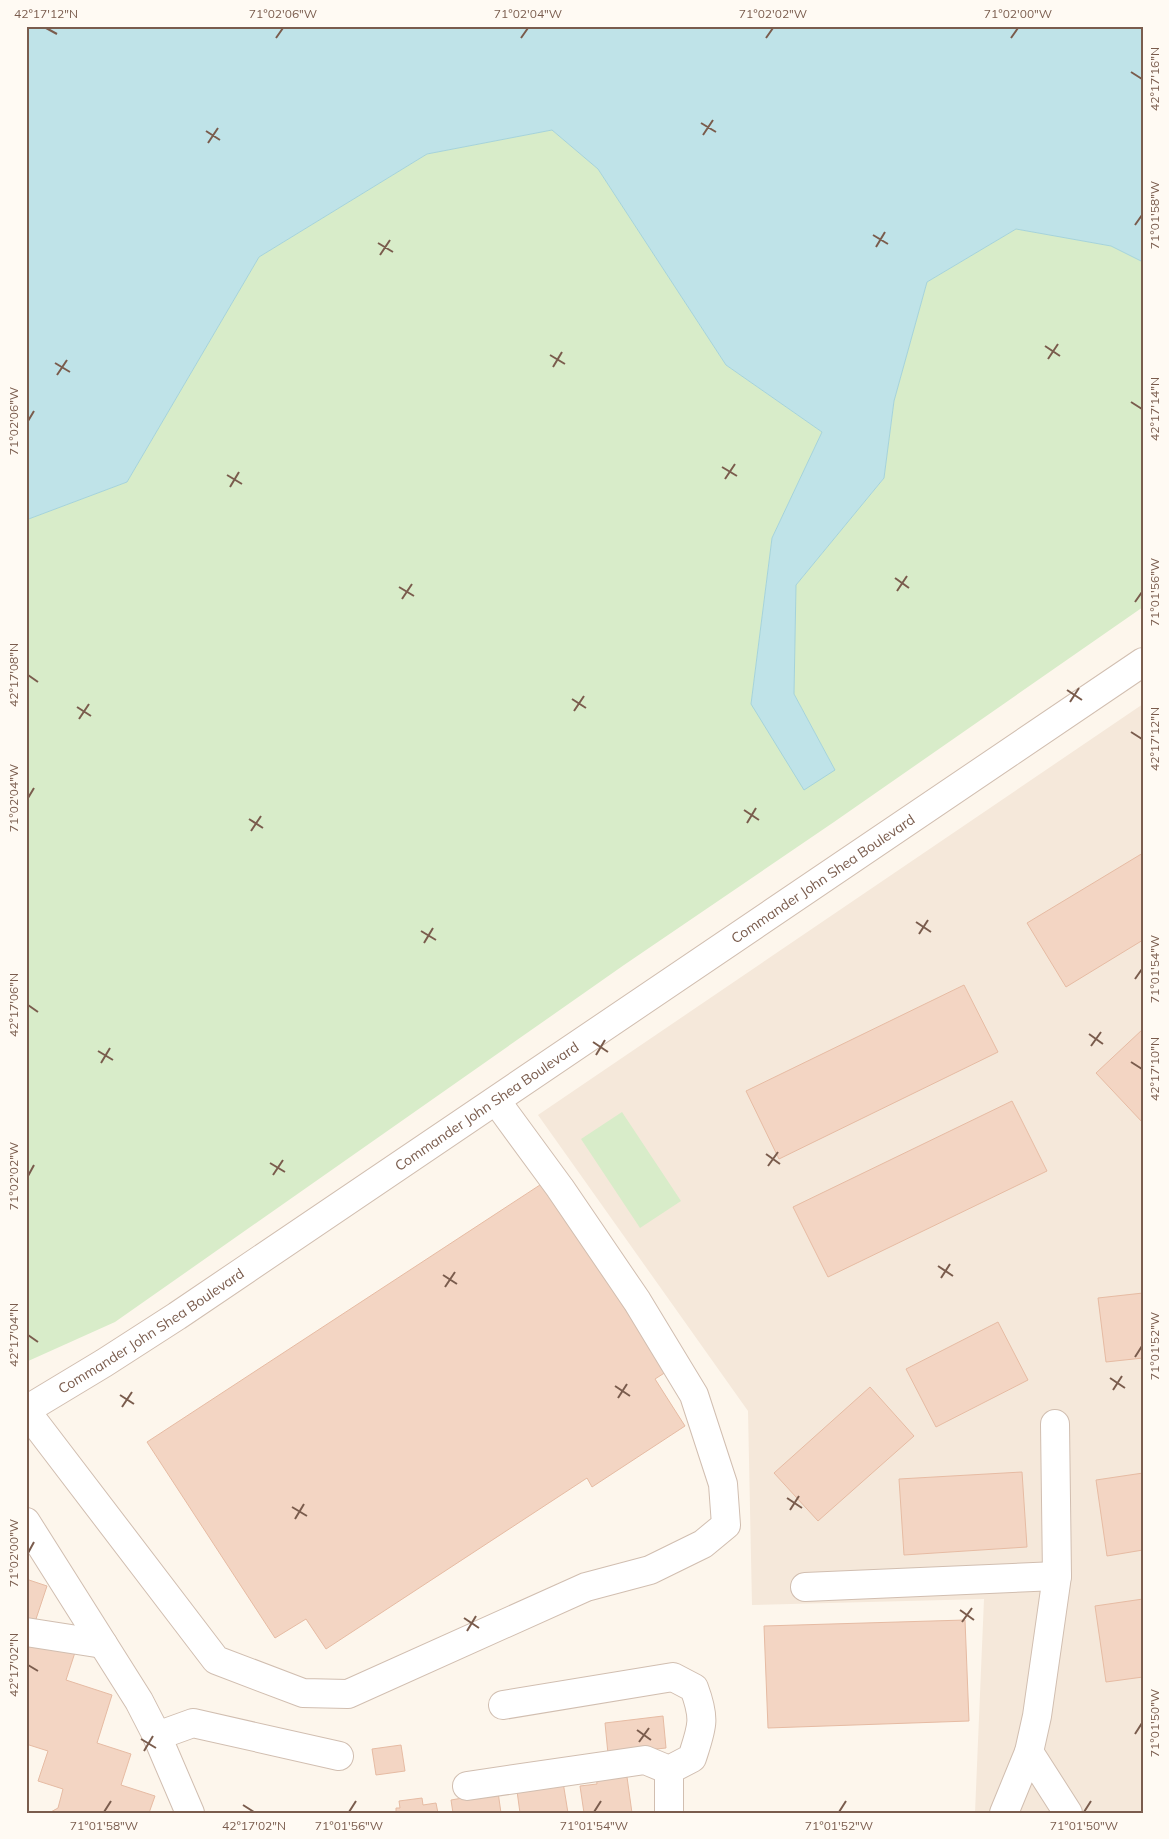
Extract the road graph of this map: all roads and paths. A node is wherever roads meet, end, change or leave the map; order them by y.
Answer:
1 (1143, 662) edge
2 (496, 1102) junction
3 (26, 1410) edge
4 (1055, 1424) dead end
5 (26, 1522) edge
6 (1057, 1576) junction
7 (805, 1587) dead end
8 (26, 1632) edge
9 (104, 1644) junction
10 (503, 1705) dead end
11 (157, 1736) junction
12 (1029, 1752) junction
13 (339, 1756) dead end
14 (669, 1770) junction
15 (467, 1786) dead end
16 (190, 1813) edge
17 (669, 1813) edge
18 (1004, 1813) edge
19 (1068, 1813) edge

1 - 2 street, Commander John Shea Boulevard
2 - 3 street, Commander John Shea Boulevard
2 - 3 street
4 - 6 street
5 - 9 street
6 - 7 street
6 - 12 street
8 - 9 street
9 - 11 street
10 - 14 street
11 - 13 street
11 - 16 street
12 - 18 street
12 - 19 street
14 - 15 street
14 - 17 street

